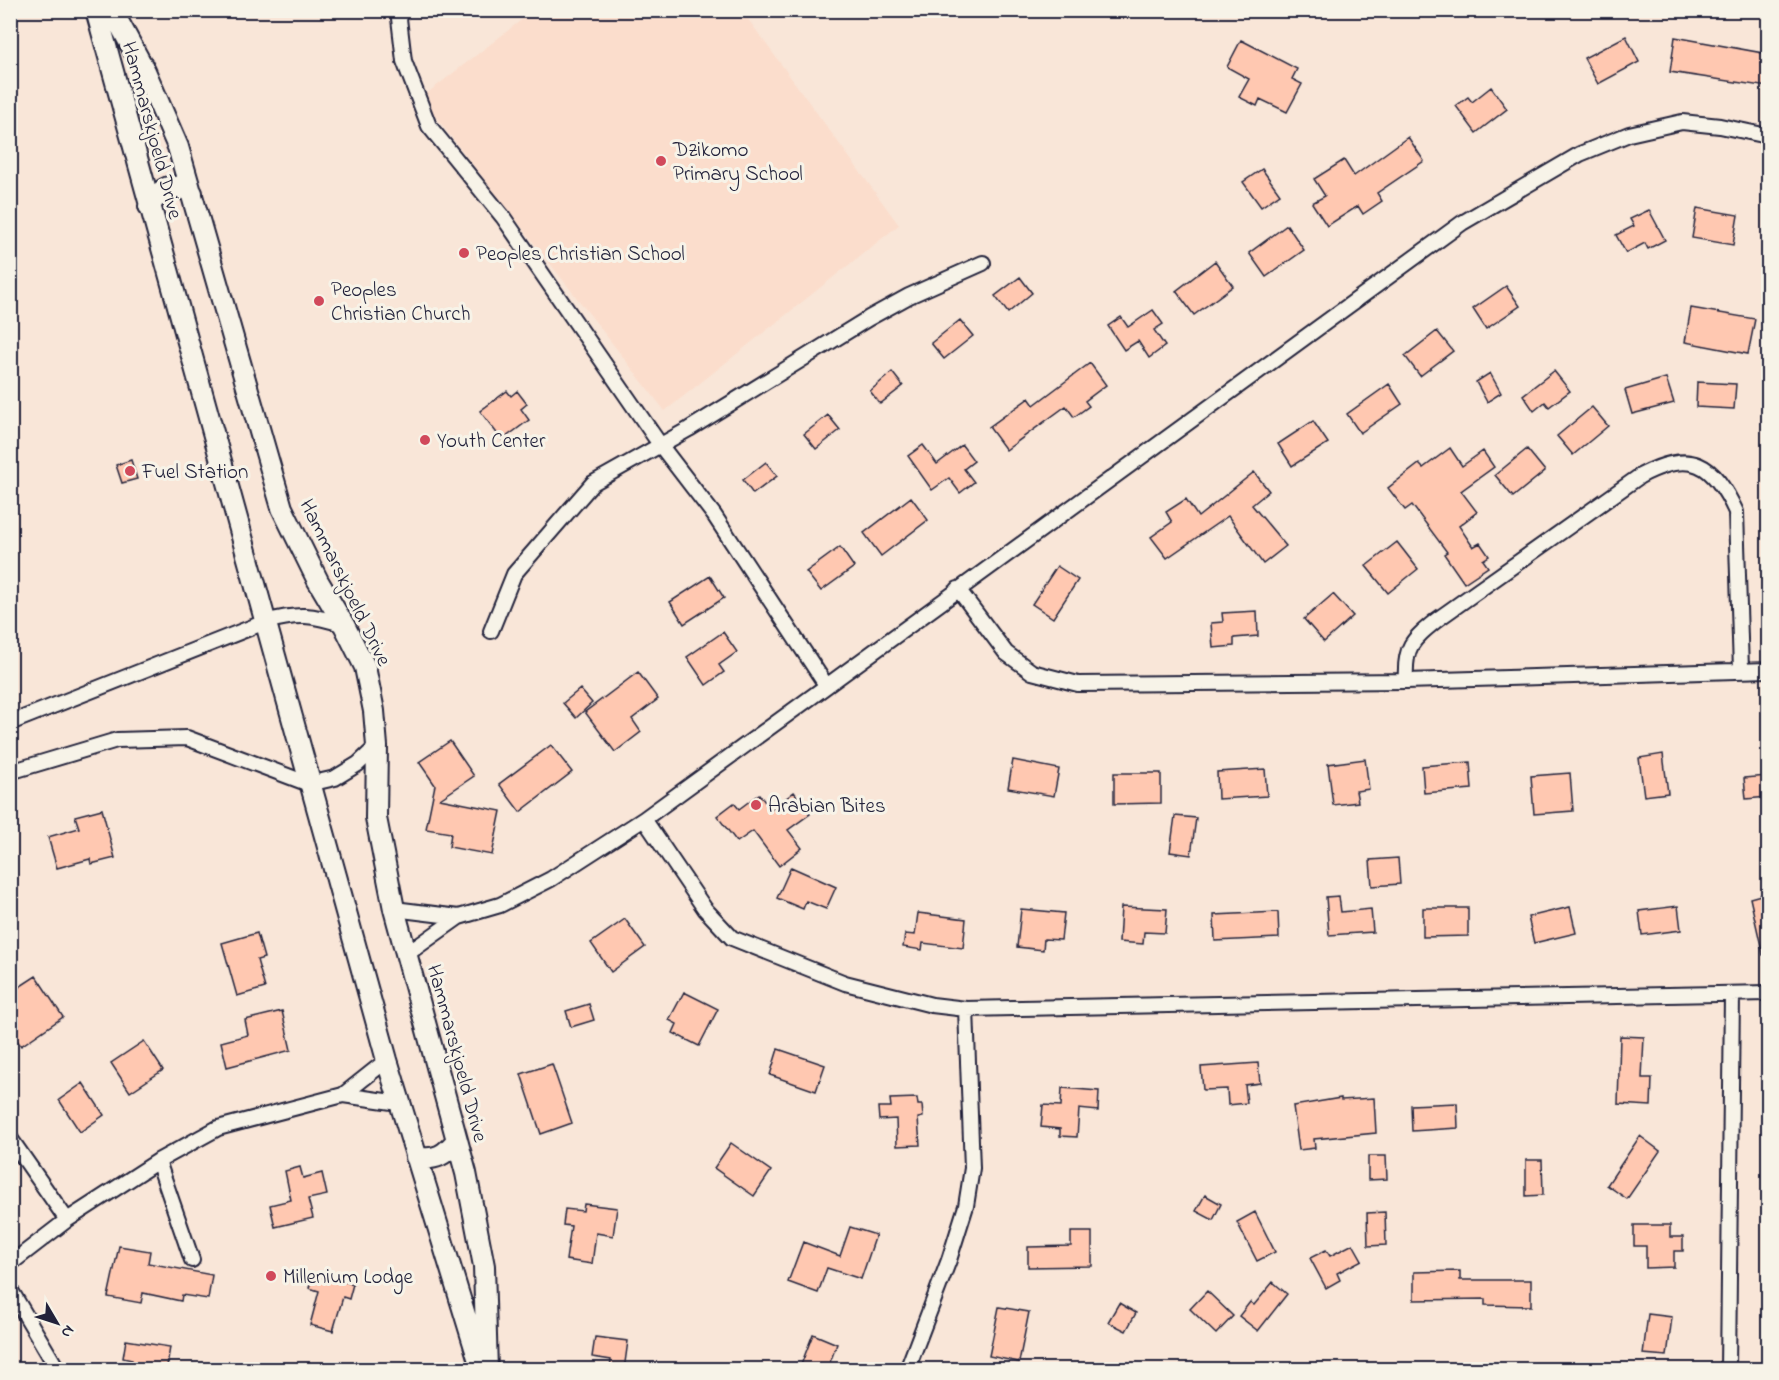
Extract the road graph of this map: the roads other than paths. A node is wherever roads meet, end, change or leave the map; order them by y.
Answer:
1 (96, 10) edge
2 (112, 10) edge
3 (398, 10) edge
4 (1768, 136) edge
5 (192, 193) junction
6 (149, 206) junction
7 (983, 263) dead end
8 (661, 446) junction
9 (958, 589) junction
10 (265, 622) junction
11 (344, 625) junction
12 (491, 631) dead end
13 (1741, 670) junction
14 (1768, 670) edge
15 (1406, 681) junction
16 (826, 685) junction
17 (10, 723) edge
18 (378, 746) junction
19 (10, 772) edge
20 (309, 784) junction
21 (644, 819) junction
22 (394, 909) junction
23 (459, 917) junction
24 (407, 954) junction
25 (1768, 993) edge
26 (1732, 994) junction
27 (966, 1009) junction
28 (387, 1060) junction
29 (344, 1095) junction
30 (399, 1103) junction
31 (10, 1138) edge
32 (458, 1140) junction
33 (416, 1157) junction
34 (158, 1161) junction
35 (67, 1220) junction
36 (192, 1260) dead end
37 (10, 1264) edge
38 (10, 1289) edge
39 (58, 1370) edge
40 (482, 1370) edge
41 (487, 1370) edge
42 (907, 1370) edge
43 (1728, 1370) edge

1 - 6 main road, Hammarskjoeld Drive
2 - 5 main road, Hammarskjoeld Drive
3 - 8 street
4 - 9 street
5 - 6 main road
5 - 11 main road, Hammarskjoeld Drive
6 - 10 main road, Hammarskjoeld Drive
7 - 8 street
8 - 12 street
8 - 16 street
9 - 15 street
9 - 16 street
10 - 11 street
10 - 17 street
10 - 20 main road, Hammarskjoeld Drive
11 - 18 main road, Hammarskjoeld Drive
13 - 14 street
13 - 15 street
13 - 15 street
16 - 21 street
18 - 20 street
18 - 22 main road, Hammarskjoeld Drive
19 - 20 street
20 - 28 main road, Hammarskjoeld Drive
21 - 23 street
21 - 27 street
22 - 23 street
22 - 24 main road, Hammarskjoeld Drive
23 - 24 street
24 - 32 main road, Hammarskjoeld Drive
25 - 26 street
26 - 27 street
26 - 43 street
27 - 42 street
28 - 29 street
28 - 30 main road, Hammarskjoeld Drive
29 - 30 street
29 - 34 street
30 - 33 main road, Hammarskjoeld Drive
31 - 35 street
32 - 33 main road
32 - 41 main road, Hammarskjoeld Drive
33 - 40 main road, Hammarskjoeld Drive
34 - 35 street
34 - 36 street
35 - 37 street
38 - 39 street

